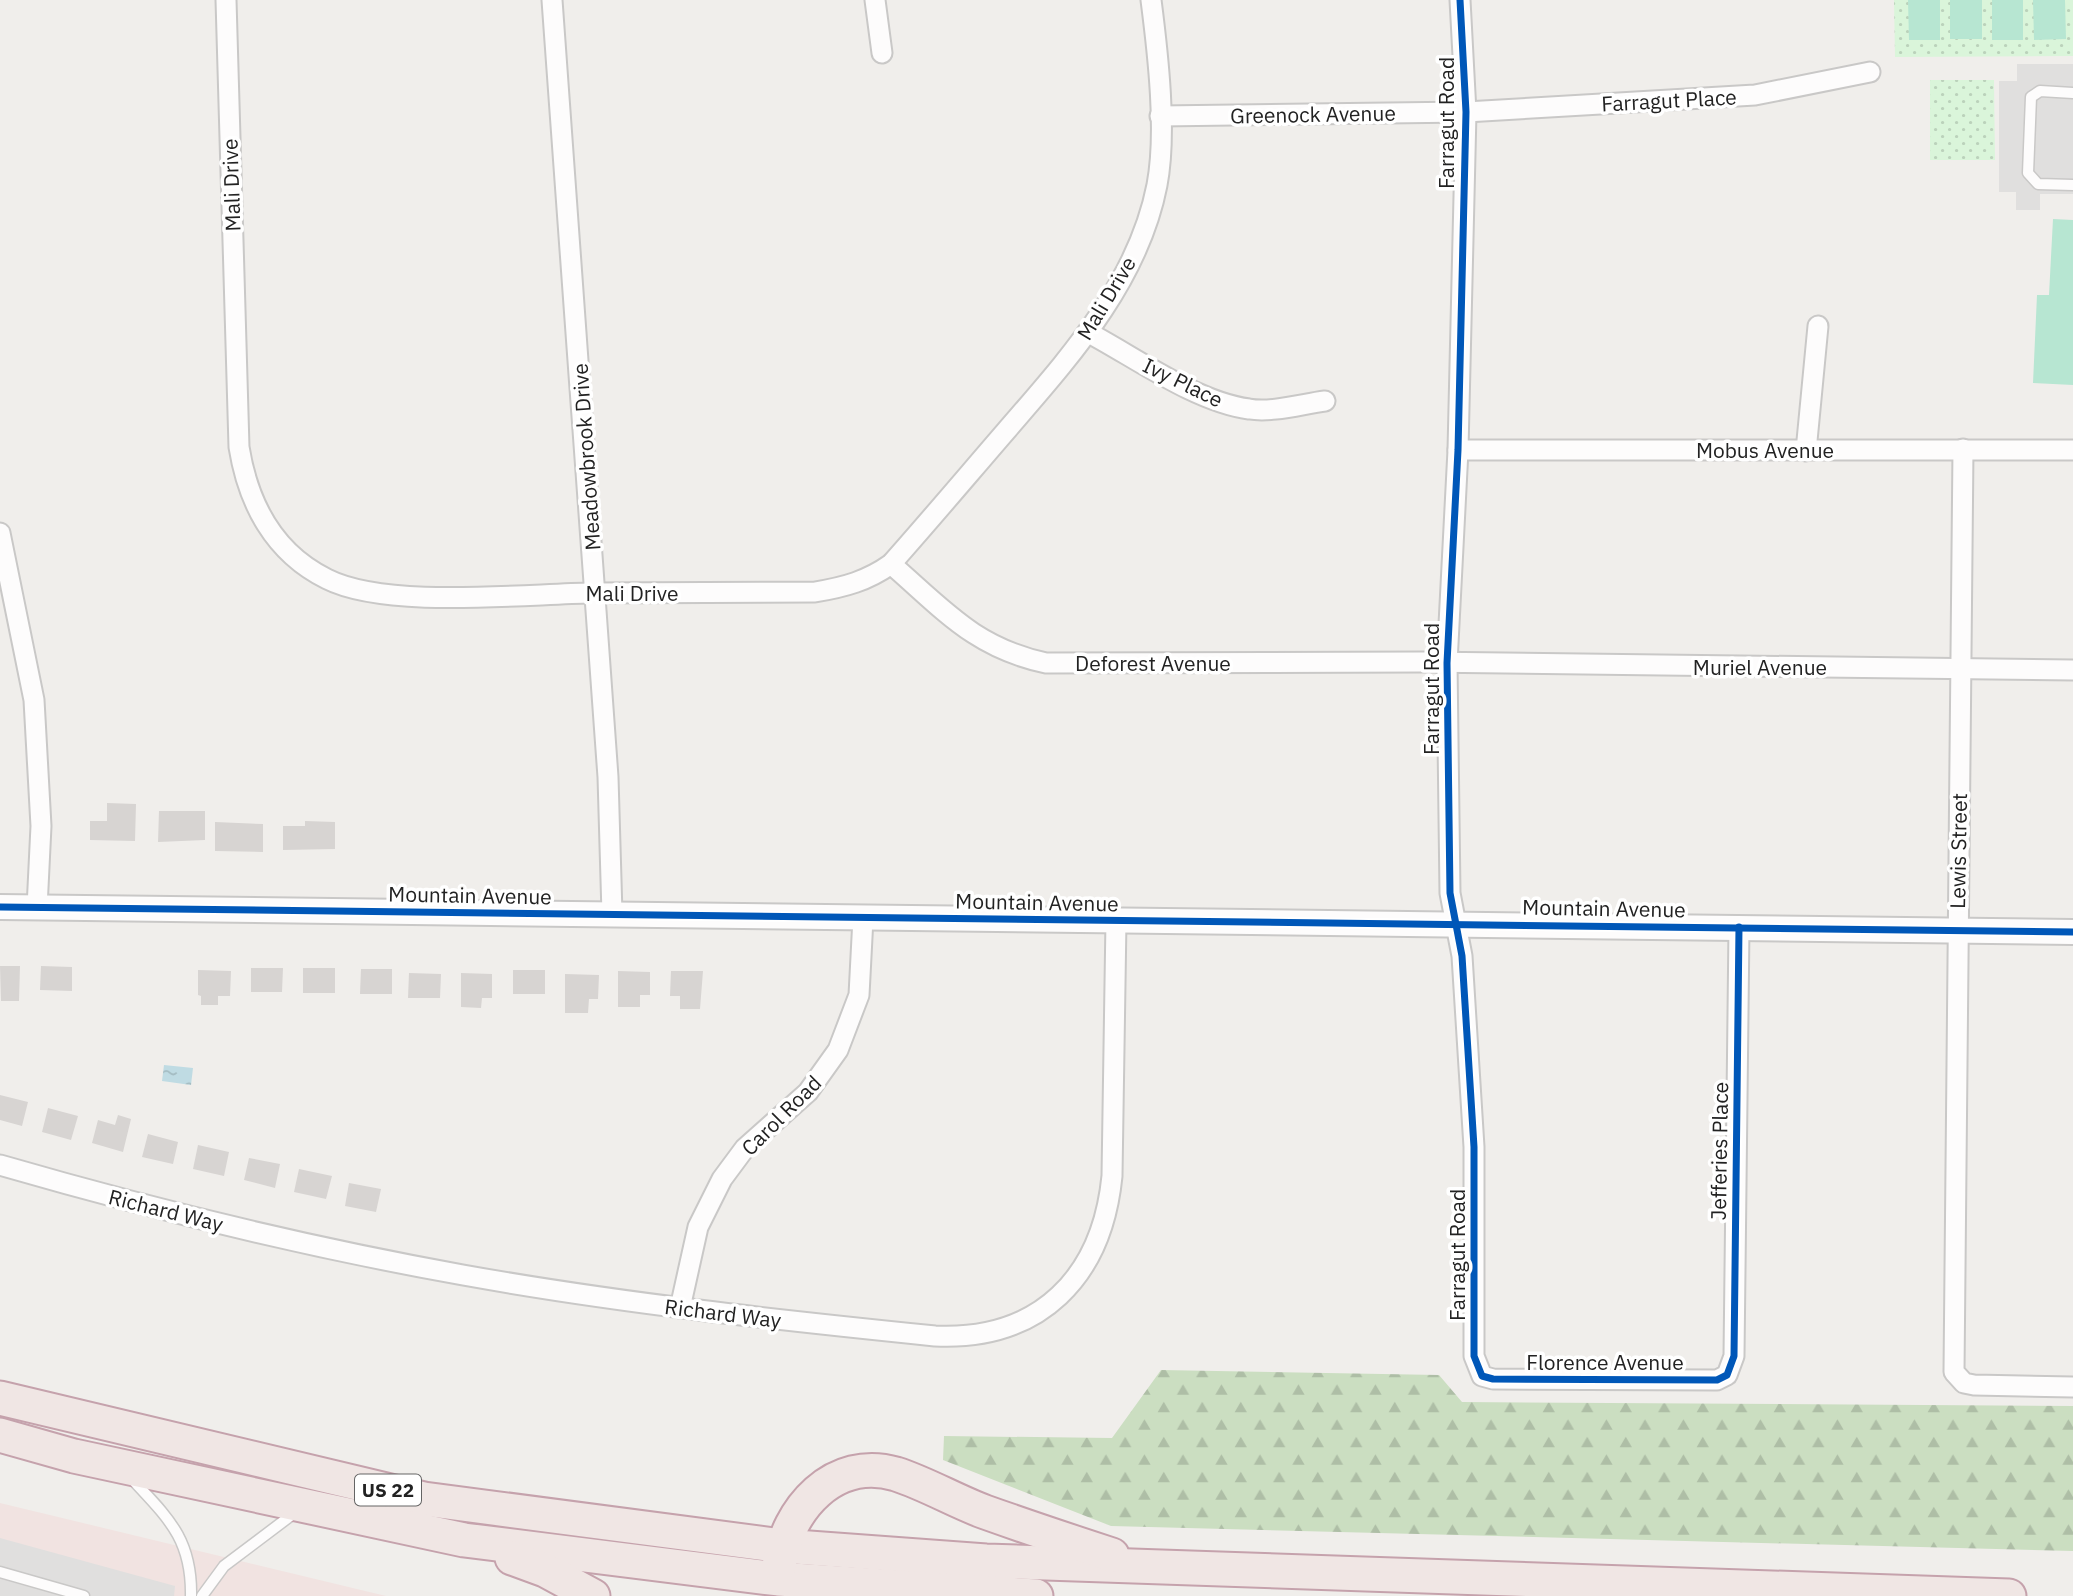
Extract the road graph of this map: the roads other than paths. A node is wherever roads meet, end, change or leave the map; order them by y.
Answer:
1 (226, 0) edge
2 (552, 0) edge
3 (875, 0) edge
4 (1151, 0) edge
5 (1460, 0) edge
6 (882, 54) dead end
7 (1870, 72) dead end
8 (2073, 93) edge
9 (1466, 112) junction
10 (1160, 116) junction
11 (2073, 185) edge
12 (1818, 326) dead end
13 (1089, 332) junction
14 (1325, 401) dead end
15 (1963, 449) junction
16 (1458, 450) junction
17 (2073, 450) edge
18 (1806, 451) junction
19 (0, 533) edge
20 (891, 564) junction
21 (595, 593) junction
22 (1447, 663) junction
23 (1961, 668) junction
24 (2073, 670) edge
25 (0, 907) edge
26 (37, 908) junction
27 (612, 914) junction
28 (863, 918) junction
29 (1116, 920) junction
30 (1456, 924) junction
31 (1739, 927) junction
32 (1957, 931) junction
33 (2073, 932) edge
34 (0, 1165) edge
35 (680, 1308) junction
36 (1727, 1375) joint
37 (1482, 1376) joint
38 (2073, 1387) edge
39 (0, 1398) edge
40 (0, 1435) edge
41 (120, 1466) junction
42 (305, 1506) junction
43 (746, 1539) junction
44 (464, 1540) junction
45 (782, 1546) junction
46 (1145, 1566) junction
47 (0, 1572) edge
48 (777, 1583) junction
49 (741, 1585) edge
50 (924, 1593) edge
51 (85, 1596) edge
52 (191, 1596) edge
53 (202, 1596) edge
54 (593, 1596) edge
55 (1036, 1596) edge
56 (2009, 1596) edge

1 - 21 street, Mali Drive
2 - 21 street, Meadowbrook Drive
3 - 6 street
4 - 10 street, Mali Drive
5 - 9 street, Farragut Road
7 - 9 street, Farragut Place
8 - 11 lane
9 - 10 street, Greenock Avenue
9 - 16 street, Farragut Road
10 - 13 street, Mali Drive
12 - 18 street
13 - 14 street, Ivy Place
13 - 20 street, Mali Drive
15 - 17 street, Mobus Avenue
15 - 18 street, Mobus Avenue
15 - 23 street, Lewis Street
16 - 18 street, Mobus Avenue
16 - 22 street, Farragut Road
19 - 26 street
20 - 21 street, Mali Drive
20 - 22 street, Deforest Avenue
21 - 27 street, Meadowbrook Drive
22 - 23 street, Muriel Avenue
22 - 30 street, Farragut Road
23 - 24 street, Muriel Avenue
23 - 32 street, Lewis Street
25 - 26 street, Mountain Avenue
26 - 27 street, Mountain Avenue
27 - 28 street, Mountain Avenue
28 - 29 street, Mountain Avenue
28 - 35 street, Carol Road
29 - 30 street, Mountain Avenue
29 - 35 street, Richard Way
30 - 31 street, Mountain Avenue
30 - 37 street, Farragut Road
31 - 32 street, Mountain Avenue
31 - 36 street, Jefferies Place
32 - 33 street, Mountain Avenue
32 - 38 street, Lewis Street
34 - 35 street, Richard Way
36 - 37 street, Florence Avenue
39 - 43 highway, US 22
40 - 41 highway, US 22
41 - 42 highway, US 22
41 - 52 lane
42 - 44 highway, US 22
42 - 53 lane
43 - 45 highway, US 22
43 - 49 highway
44 - 49 highway, US 22
44 - 54 highway
45 - 46 highway, US 22
45 - 46 highway
45 - 48 highway
46 - 56 highway, US 22
47 - 51 lane
48 - 49 highway, US 22
48 - 50 highway, US 22
50 - 55 highway, US 22

